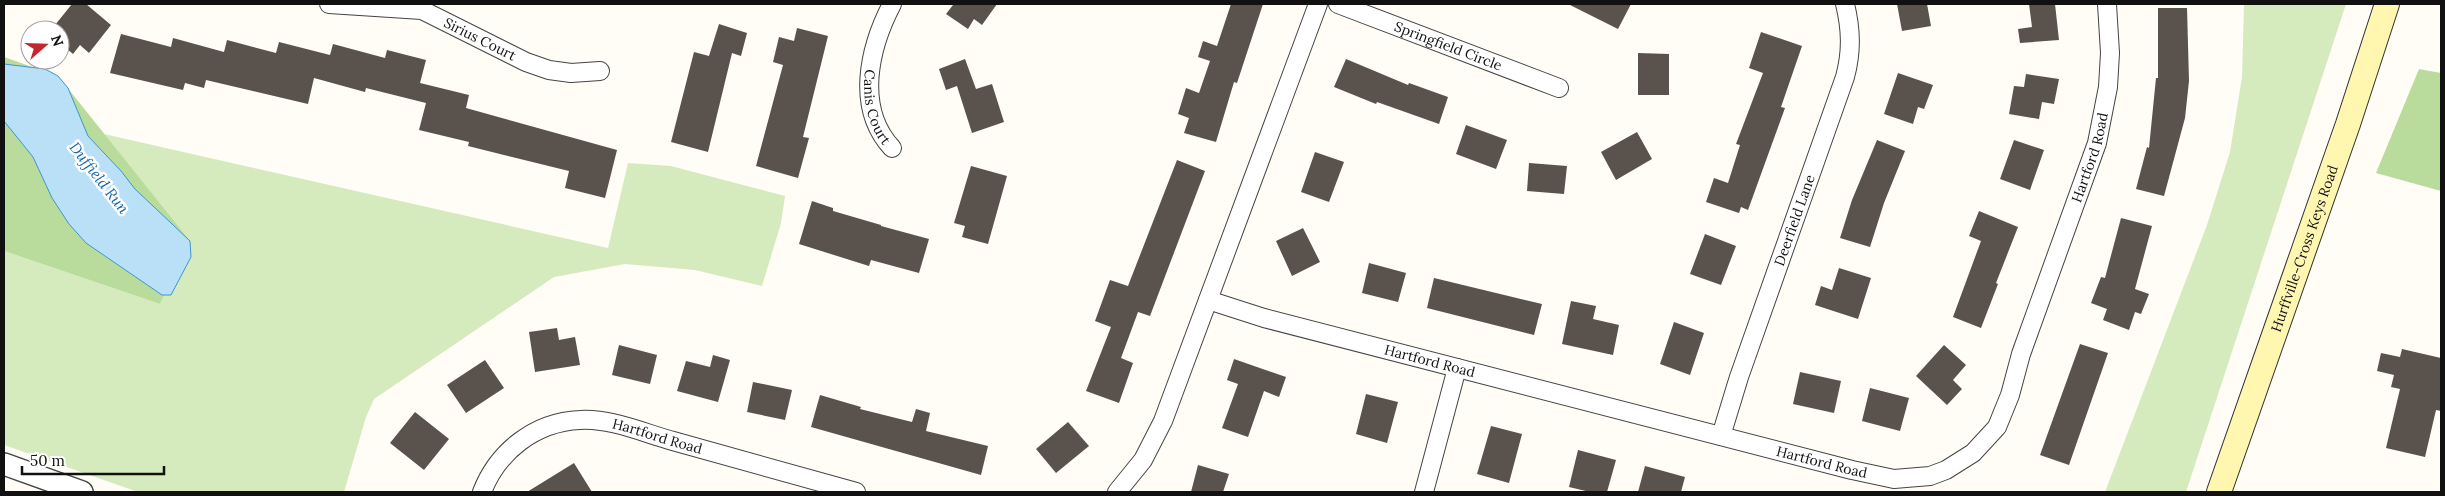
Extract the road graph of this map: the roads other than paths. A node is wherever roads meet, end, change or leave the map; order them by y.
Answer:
1 (329, 4) edge
2 (892, 4) edge
3 (1318, 4) edge
4 (1338, 4) edge
5 (1845, 4) edge
6 (2107, 4) edge
7 (2387, 4) edge
8 (423, 7) edge
9 (600, 71) dead end
10 (1559, 88) dead end
11 (892, 148) dead end
12 (1208, 300) junction
13 (1457, 368) junction
14 (1721, 436) junction
15 (4, 464) edge
16 (82, 492) edge
17 (482, 492) edge
18 (856, 492) edge
19 (1117, 492) edge
20 (1424, 492) edge
21 (2219, 492) edge

1 - 8 street, Sirius Court
2 - 11 street, Canis Court
3 - 12 street
4 - 10 street, Springfield Circle
5 - 14 street, Deerfield Lane
6 - 14 street, Hartford Road
7 - 21 main road, Hurffville-Cross Keys Road
8 - 9 street, Sirius Court
12 - 13 street, Hartford Road
12 - 19 street
13 - 14 street, Hartford Road
13 - 20 street
15 - 16 street
17 - 18 street, Hartford Road

